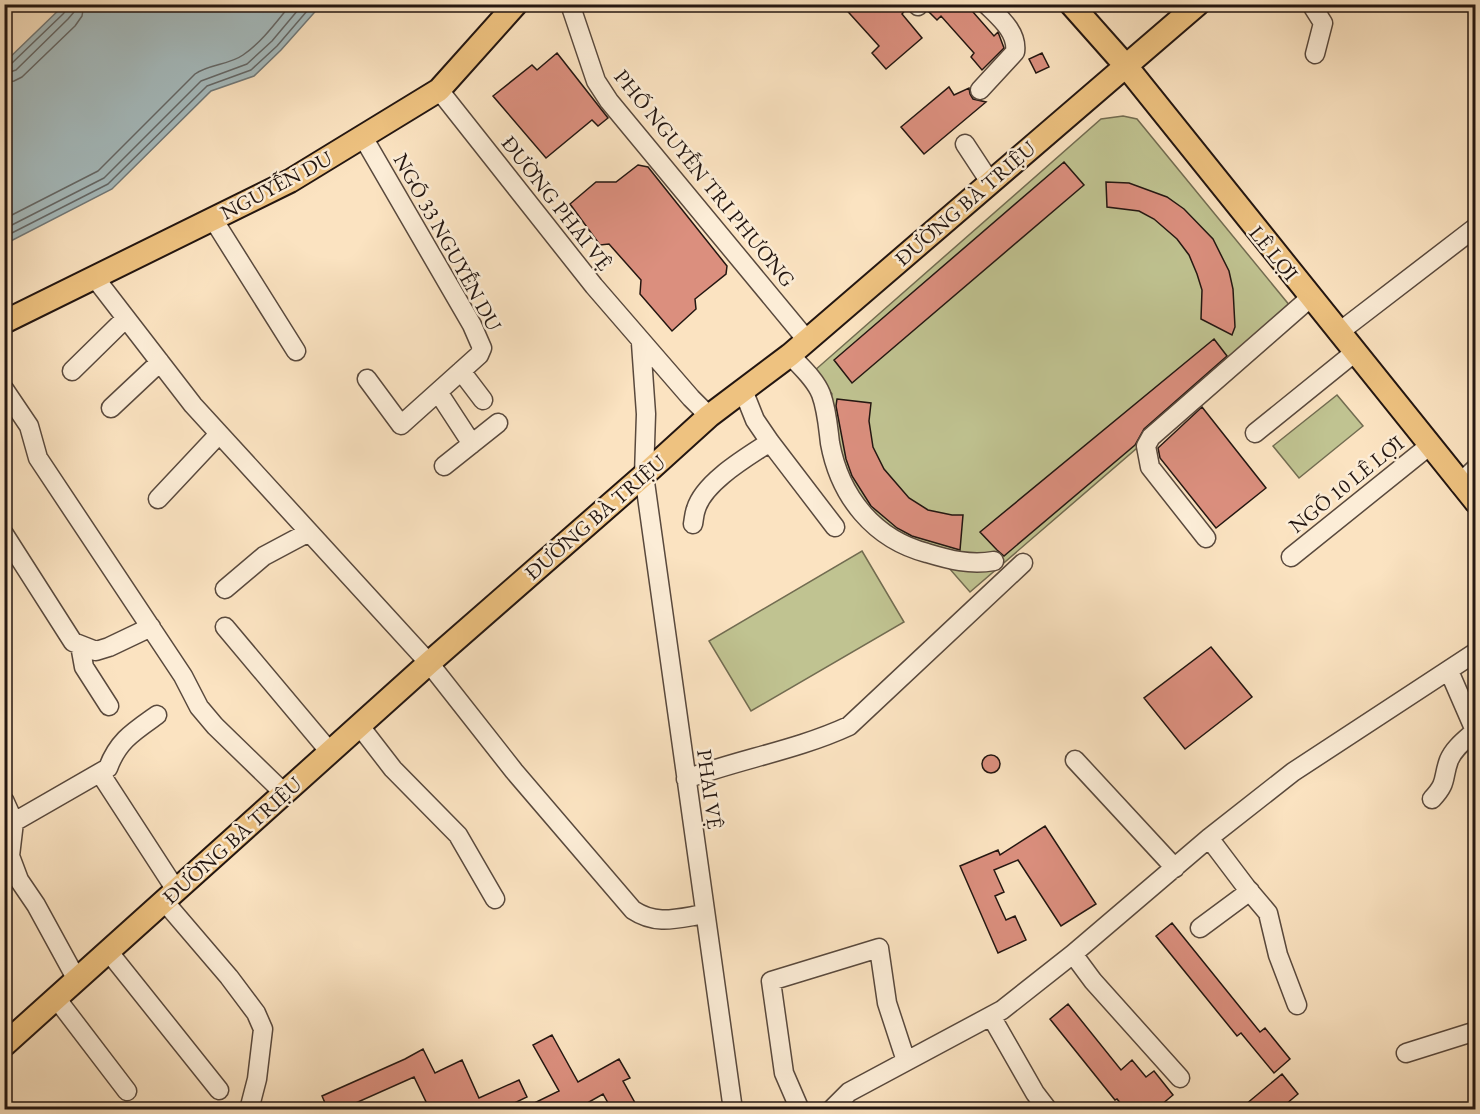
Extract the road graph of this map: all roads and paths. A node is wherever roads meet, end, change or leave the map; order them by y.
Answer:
1 (516, 4) edge
2 (570, 4) edge
3 (1071, 4) edge
4 (1198, 4) edge
5 (1311, 4) edge
6 (992, 6) edge
7 (1315, 54) dead end
8 (1126, 66) junction
9 (439, 90) junction
10 (980, 90) dead end
11 (363, 137) junction
12 (965, 144) dead end
13 (990, 182) junction
14 (213, 219) junction
15 (1476, 227) edge
16 (95, 278) junction
17 (1310, 298) junction
18 (126, 318) junction
19 (4, 322) edge
20 (1338, 333) junction
21 (806, 339) junction
22 (642, 343) junction
23 (296, 351) dead end
24 (1354, 353) junction
25 (790, 355) junction
26 (160, 362) junction
27 (72, 371) dead end
28 (460, 371) junction
29 (368, 379) dead end
30 (4, 389) edge
31 (743, 390) junction
32 (438, 392) junction
33 (483, 400) dead end
34 (111, 408) dead end
35 (709, 416) junction
36 (498, 423) dead end
37 (1255, 433) dead end
38 (219, 434) junction
39 (770, 442) junction
40 (472, 444) junction
41 (1429, 446) junction
42 (444, 466) dead end
43 (644, 475) junction
44 (1468, 476) edge
45 (158, 499) dead end
46 (1476, 502) edge
47 (693, 524) dead end
48 (835, 527) dead end
49 (309, 532) junction
50 (4, 534) edge
51 (1206, 538) dead end
52 (1291, 557) dead end
53 (994, 561) dead end
54 (1023, 563) dead end
55 (225, 589) dead end
56 (151, 627) junction
57 (225, 627) dead end
58 (80, 645) junction
59 (1476, 652) edge
60 (429, 663) junction
61 (1449, 671) junction
62 (109, 706) dead end
63 (157, 715) dead end
64 (359, 725) junction
65 (1475, 732) edge
66 (330, 752) junction
67 (1075, 760) dead end
68 (100, 772) junction
69 (686, 779) junction
70 (284, 793) junction
71 (1432, 799) dead end
72 (4, 800) edge
73 (14, 822) junction
74 (1209, 838) junction
75 (1175, 868) junction
76 (1250, 891) junction
77 (170, 896) junction
78 (495, 899) dead end
79 (705, 914) junction
80 (1200, 928) dead end
81 (108, 951) junction
82 (1073, 954) junction
83 (77, 980) junction
84 (56, 998) junction
85 (1297, 1005) dead end
86 (991, 1016) junction
87 (1476, 1031) edge
88 (4, 1045) edge
89 (1406, 1053) dead end
90 (906, 1061) junction
91 (1180, 1078) dead end
92 (219, 1090) dead end
93 (127, 1091) dead end
94 (1039, 1106) edge
95 (249, 1110) edge
96 (733, 1110) edge
97 (800, 1110) edge
98 (831, 1110) edge

1 - 9 main road, NGUYỄN DU
2 - 21 street, PHỐ NGUYỄN TRI PHƯƠNG
3 - 8 main road, LÊ LỢI
4 - 8 main road, ĐƯỜNG BÀ TRIỆU
5 - 7 street
6 - 10 street
8 - 13 main road, ĐƯỜNG BÀ TRIỆU
8 - 17 main road, LÊ LỢI
9 - 11 main road, NGUYỄN DU
9 - 22 street, ĐƯỜNG PHAI VỆ
11 - 14 main road, NGUYỄN DU
11 - 28 street, NGÕ 33 NGUYỄN DU
12 - 13 street
13 - 21 main road, ĐƯỜNG BÀ TRIỆU
14 - 16 main road, NGUYỄN DU
14 - 23 street
15 - 20 street
16 - 18 street
16 - 19 main road, NGUYỄN DU
17 - 20 main road, LÊ LỢI
17 - 51 street
18 - 26 street
18 - 27 street
20 - 24 main road, LÊ LỢI
21 - 25 main road, ĐƯỜNG BÀ TRIỆU
22 - 35 street, ĐƯỜNG PHAI VỆ
22 - 43 street
24 - 37 street
24 - 41 main road, LÊ LỢI
25 - 31 main road, ĐƯỜNG BÀ TRIỆU
25 - 53 street
26 - 34 street
26 - 38 street
28 - 32 street, NGÕ 33 NGUYỄN DU
28 - 33 street
29 - 32 street, NGÕ 33 NGUYỄN DU
30 - 56 street
31 - 35 main road, ĐƯỜNG BÀ TRIỆU
31 - 39 street
32 - 40 street
35 - 43 main road, ĐƯỜNG BÀ TRIỆU
36 - 40 street
38 - 45 street
38 - 49 street
39 - 47 street
39 - 48 street
40 - 42 street
41 - 44 main road, LÊ LỢI
41 - 52 street, NGÕ 10 LÊ LỢI
43 - 60 main road, ĐƯỜNG BÀ TRIỆU
43 - 69 street, PHAI VỆ
44 - 46 main road, LÊ LỢI
49 - 55 street
49 - 60 street
50 - 58 street
54 - 69 street
56 - 58 street
56 - 70 street
57 - 66 street
58 - 62 street
59 - 61 street
60 - 64 main road, ĐƯỜNG BÀ TRIỆU
60 - 79 street
61 - 65 street
61 - 74 street
63 - 68 street
64 - 66 main road, ĐƯỜNG BÀ TRIỆU
64 - 78 street
65 - 71 street
66 - 70 main road, ĐƯỜNG BÀ TRIỆU
67 - 75 street
68 - 73 street
68 - 77 street
69 - 79 street, PHAI VỆ
70 - 77 main road, ĐƯỜNG BÀ TRIỆU
72 - 73 street
73 - 83 street
74 - 75 street
74 - 76 street
75 - 82 street
76 - 80 street
76 - 85 street
77 - 81 main road, ĐƯỜNG BÀ TRIỆU
77 - 95 street
79 - 96 street, PHAI VỆ
81 - 83 main road, ĐƯỜNG BÀ TRIỆU
81 - 92 street
82 - 86 street
82 - 91 street
83 - 84 main road, ĐƯỜNG BÀ TRIỆU
84 - 88 main road, ĐƯỜNG BÀ TRIỆU
84 - 93 street
86 - 90 street
86 - 94 street
87 - 89 street
90 - 97 street
90 - 98 street

